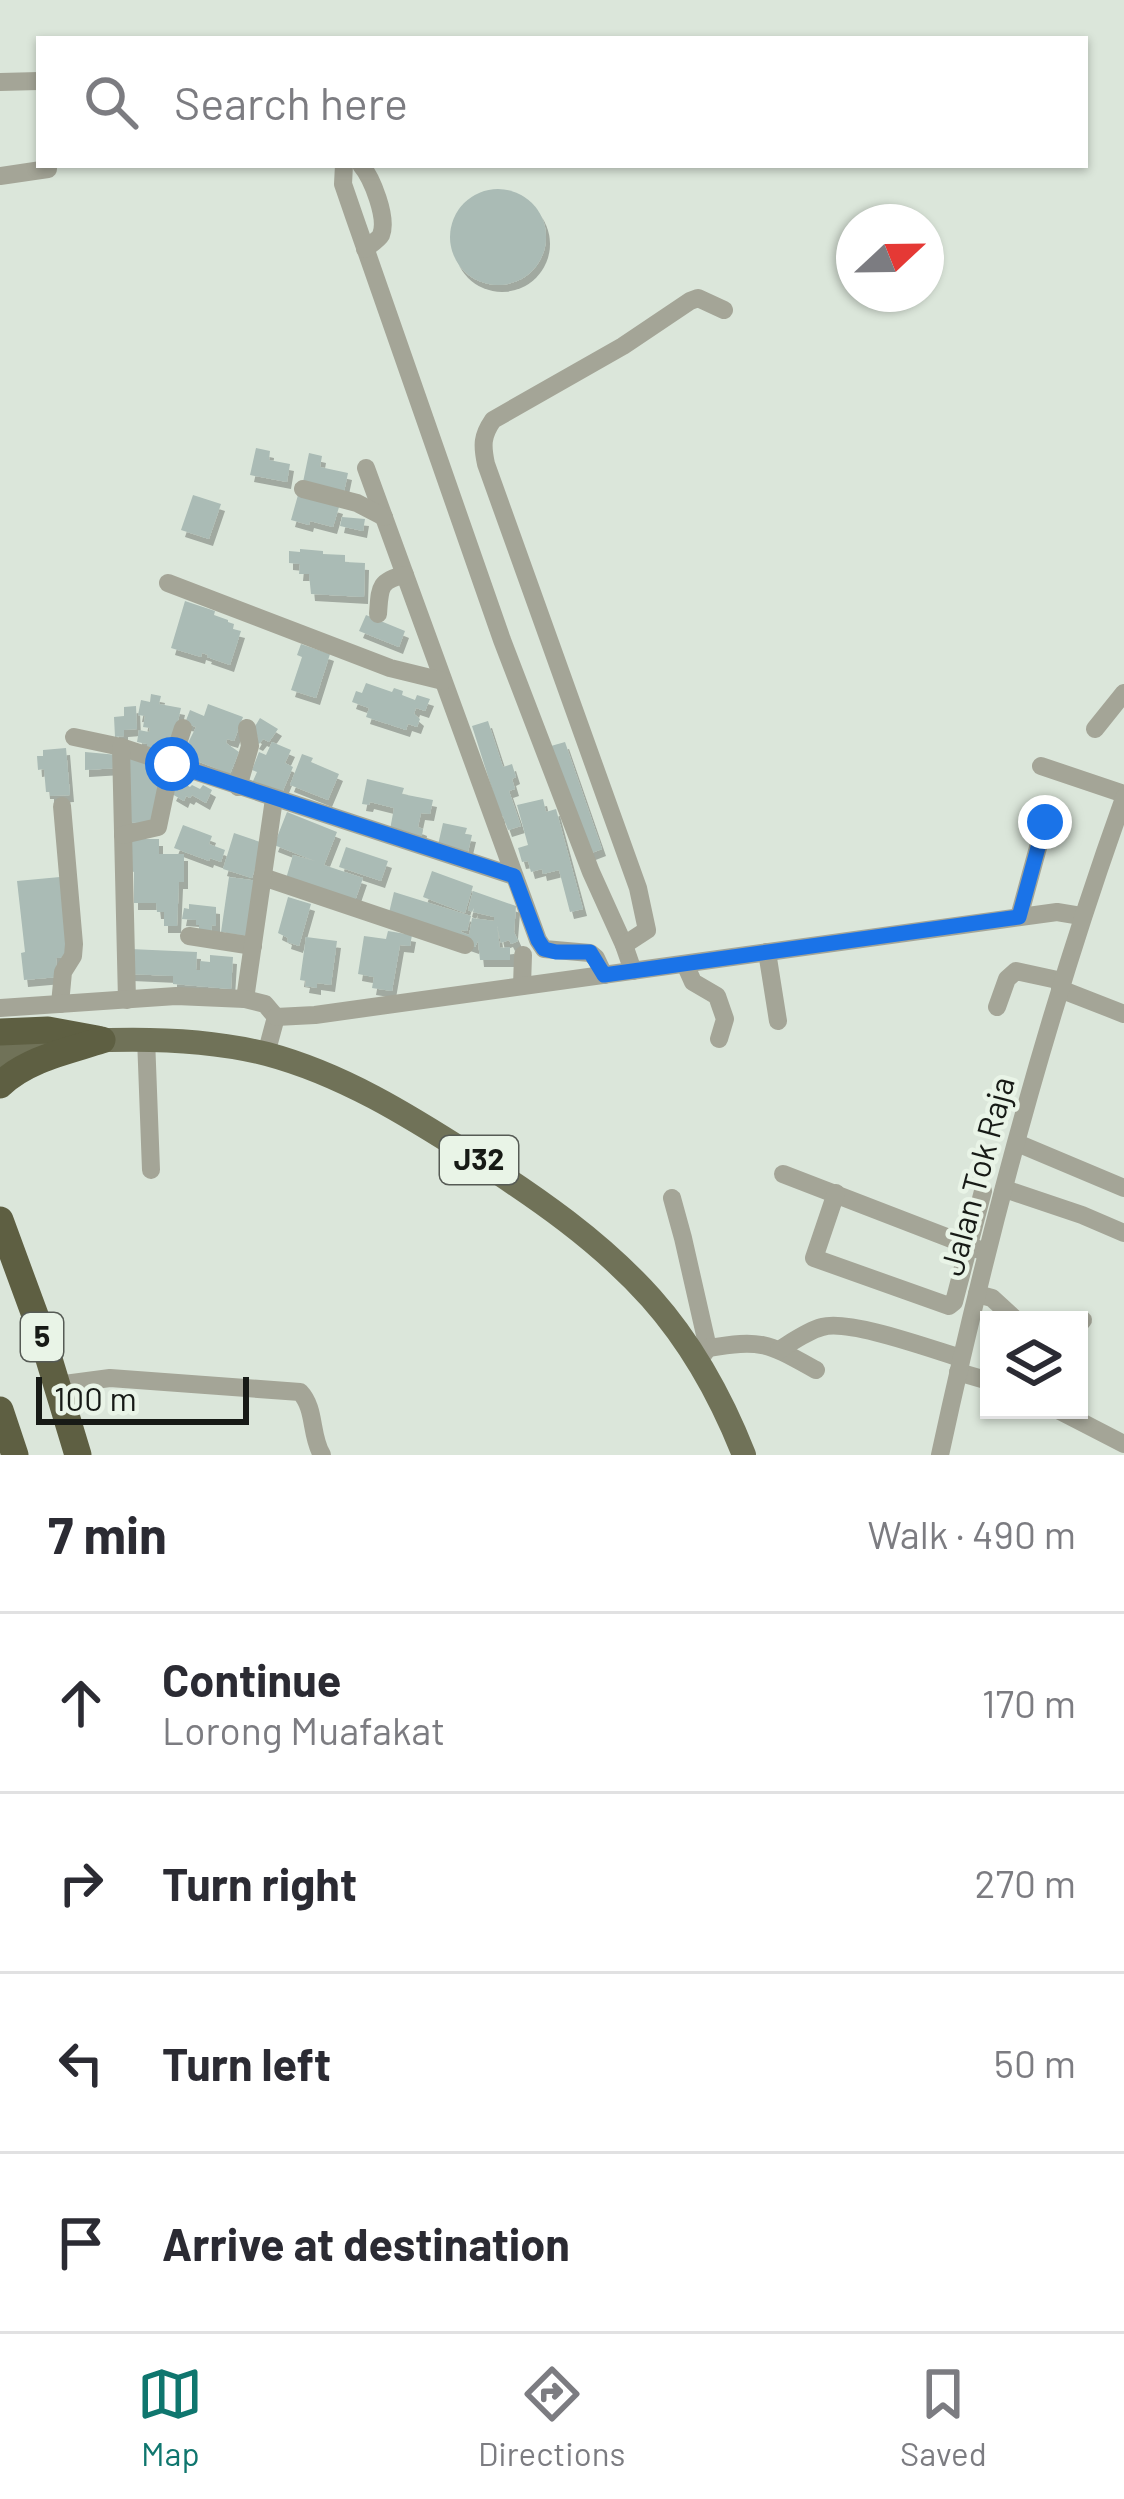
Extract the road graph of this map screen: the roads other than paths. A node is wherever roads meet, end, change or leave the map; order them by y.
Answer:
1 (36, 81) edge
2 (0, 82) edge
3 (344, 168) edge
4 (363, 168) edge
5 (48, 169) dead end
6 (0, 176) edge
7 (365, 248) junction
8 (724, 310) dead end
9 (366, 468) dead end
10 (303, 489) dead end
11 (384, 517) junction
12 (405, 575) junction
13 (168, 583) dead end
14 (378, 614) dead end
15 (443, 681) junction
16 (1124, 693) edge
17 (183, 728) dead end
18 (247, 728) dead end
19 (1095, 729) dead end
20 (74, 737) dead end
21 (122, 748) junction
22 (172, 764) junction
23 (1040, 766) dead end
24 (238, 787) junction
25 (1124, 796) edge
26 (274, 800) junction
27 (62, 806) dead end
28 (1045, 822) dead end
29 (123, 835) junction
30 (514, 876) junction
31 (263, 877) junction
32 (1082, 916) junction
33 (1019, 917) junction
34 (189, 936) dead end
35 (465, 945) dead end
36 (625, 945) junction
37 (253, 946) junction
38 (767, 952) junction
39 (523, 955) dead end
40 (685, 964) junction
41 (633, 971) junction
42 (604, 975) junction
43 (1061, 985) junction
44 (522, 986) junction
45 (245, 999) junction
46 (128, 1000) junction
47 (60, 1004) junction
48 (997, 1006) dead end
49 (0, 1009) edge
50 (1124, 1014) edge
51 (276, 1017) junction
52 (778, 1021) dead end
53 (0, 1032) edge
54 (146, 1038) junction
55 (719, 1039) dead end
56 (102, 1040) junction
57 (0, 1044) edge
58 (266, 1054) junction
59 (0, 1056) edge
60 (0, 1085) edge
61 (1017, 1142) junction
62 (151, 1170) dead end
63 (783, 1174) dead end
64 (1124, 1188) edge
65 (1005, 1189) junction
66 (983, 1191) dead end
67 (836, 1193) junction
68 (671, 1198) dead end
69 (2, 1222) edge
70 (1124, 1233) edge
71 (978, 1249) junction
72 (976, 1294) junction
73 (1006, 1311) edge
74 (779, 1350) junction
75 (703, 1355) junction
76 (959, 1365) junction
77 (816, 1370) dead end
78 (980, 1376) edge
79 (57, 1384) junction
80 (0, 1410) edge
81 (1075, 1419) edge
82 (1124, 1444) edge
83 (15, 1455) edge
84 (78, 1455) edge
85 (322, 1455) edge
86 (744, 1455) edge
87 (940, 1455) edge

1 - 2 street
3 - 7 street
4 - 7 street
5 - 6 street
7 - 36 street
8 - 36 street
9 - 11 street
10 - 11 street
11 - 12 street
12 - 14 street
12 - 15 street
13 - 15 street
15 - 30 street
16 - 19 street
17 - 22 street
18 - 24 street
20 - 21 street
21 - 22 street
21 - 29 street
22 - 24 street
22 - 29 street
23 - 25 street
24 - 26 street
25 - 32 street, Jalan Tok Raja
26 - 30 street
26 - 31 street
27 - 47 street
28 - 33 street
29 - 46 street
30 - 42 street
31 - 35 street
31 - 37 street
32 - 33 street
32 - 43 street, Jalan Tok Raja
33 - 38 street
34 - 37 street
36 - 41 street
37 - 45 street
38 - 40 street
38 - 52 street
39 - 44 street
40 - 41 street
40 - 55 street
41 - 42 street
42 - 44 street
43 - 48 street
43 - 50 street
43 - 61 street, Jalan Tok Raja
44 - 51 street
45 - 46 street
45 - 51 street
46 - 47 street
47 - 49 street
51 - 58 street
53 - 56 highway
54 - 56 main road, J32
54 - 58 main road, J32
54 - 62 street
56 - 57 main road, J32
56 - 59 main road, J32
56 - 60 highway
58 - 75 main road, J32
61 - 64 street
61 - 65 street, Jalan Tok Raja
63 - 67 street
65 - 70 street
65 - 71 street, Jalan Tok Raja
66 - 71 street
67 - 71 street
67 - 71 street
68 - 75 street
69 - 79 highway, 5
71 - 72 street, Jalan Tok Raja
72 - 73 street
72 - 76 street, Jalan Tok Raja
74 - 75 street
74 - 76 street
74 - 77 street
75 - 86 main road, J32
76 - 78 street
76 - 87 street, Jalan Tok Raja
79 - 84 highway, 5
79 - 85 street
80 - 83 highway
81 - 82 street

